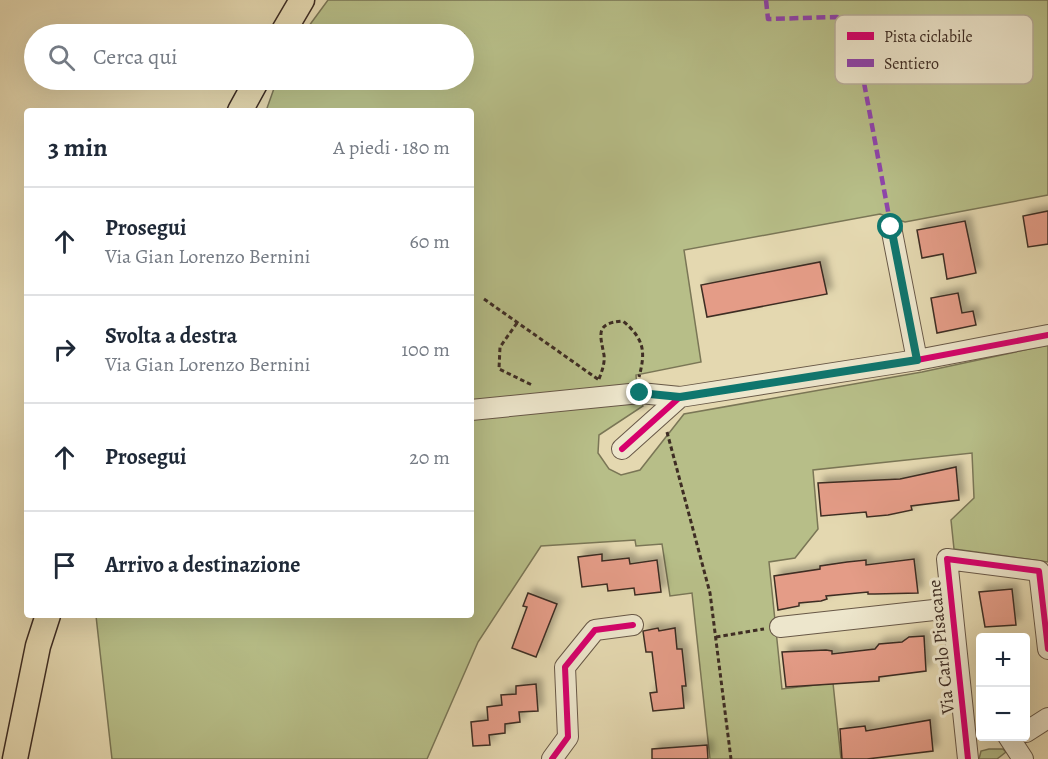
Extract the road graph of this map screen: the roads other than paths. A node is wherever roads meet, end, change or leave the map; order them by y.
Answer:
1 (302, 0) edge
2 (288, 24) edge
3 (252, 90) edge
4 (242, 108) edge
5 (891, 227) dead end
6 (1048, 335) edge
7 (917, 360) junction
8 (680, 397) junction
9 (474, 410) edge
10 (622, 449) dead end
11 (952, 608) junction
12 (47, 618) edge
13 (633, 625) dead end
14 (780, 627) road end
15 (1048, 648) edge
16 (1048, 718) edge
17 (1030, 729) edge
18 (973, 733) edge
19 (1017, 741) edge
20 (15, 759) edge
21 (552, 759) edge
22 (969, 759) edge
23 (1023, 759) edge

1 - 2 main road
3 - 4 main road
5 - 7 street
6 - 7 street
7 - 8 street
8 - 9 street
8 - 10 street
11 - 14 street
11 - 15 street, Via Carlo Pisacane
11 - 18 street, Via Carlo Pisacane
12 - 20 main road
13 - 21 street
16 - 17 street
18 - 22 street, Via Carlo Pisacane
19 - 23 street

